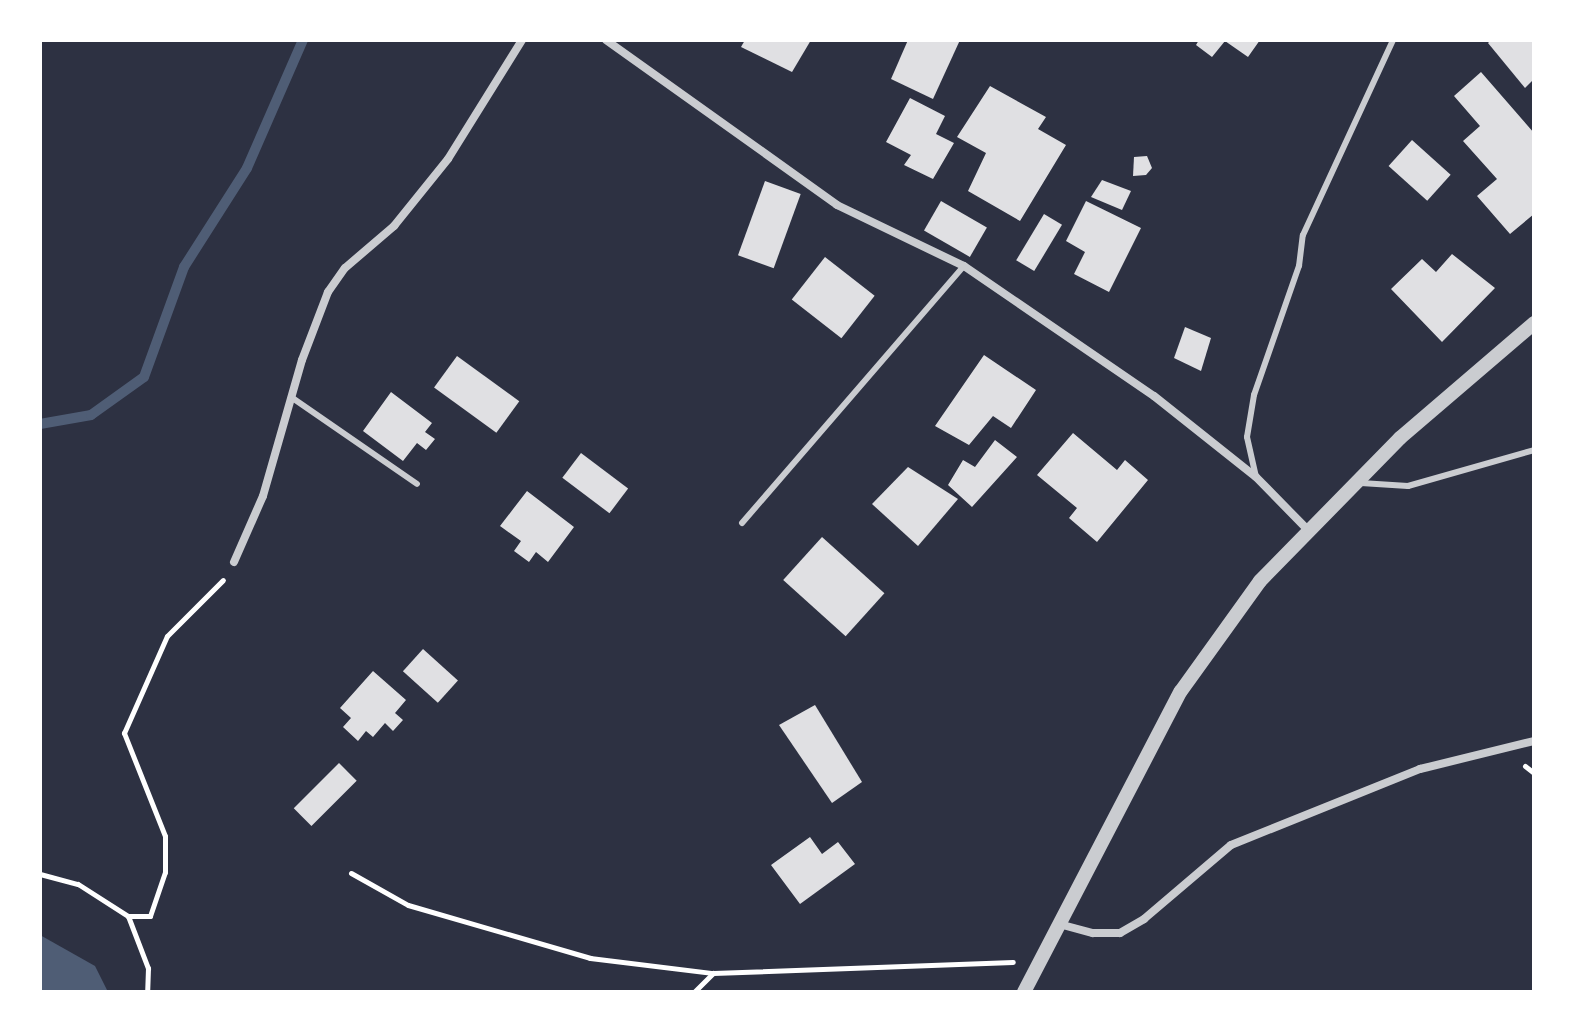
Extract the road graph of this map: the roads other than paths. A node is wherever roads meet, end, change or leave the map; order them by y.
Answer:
1 (522, 40) edge
2 (606, 40) edge
3 (1393, 40) edge
4 (964, 266) junction
5 (1534, 323) edge
6 (291, 397) junction
7 (1534, 450) edge
8 (1256, 477) junction
9 (1354, 482) junction
10 (417, 484) dead end
11 (742, 523) dead end
12 (1307, 529) junction
13 (234, 562) road end
14 (1534, 741) edge
15 (1058, 924) junction
16 (1024, 992) edge

1 - 6 street
2 - 4 street
3 - 8 lane
4 - 8 street
4 - 11 lane
5 - 9 street
6 - 10 lane
6 - 13 street
7 - 9 lane
8 - 12 street
9 - 12 street
12 - 15 street
14 - 15 street
15 - 16 street

